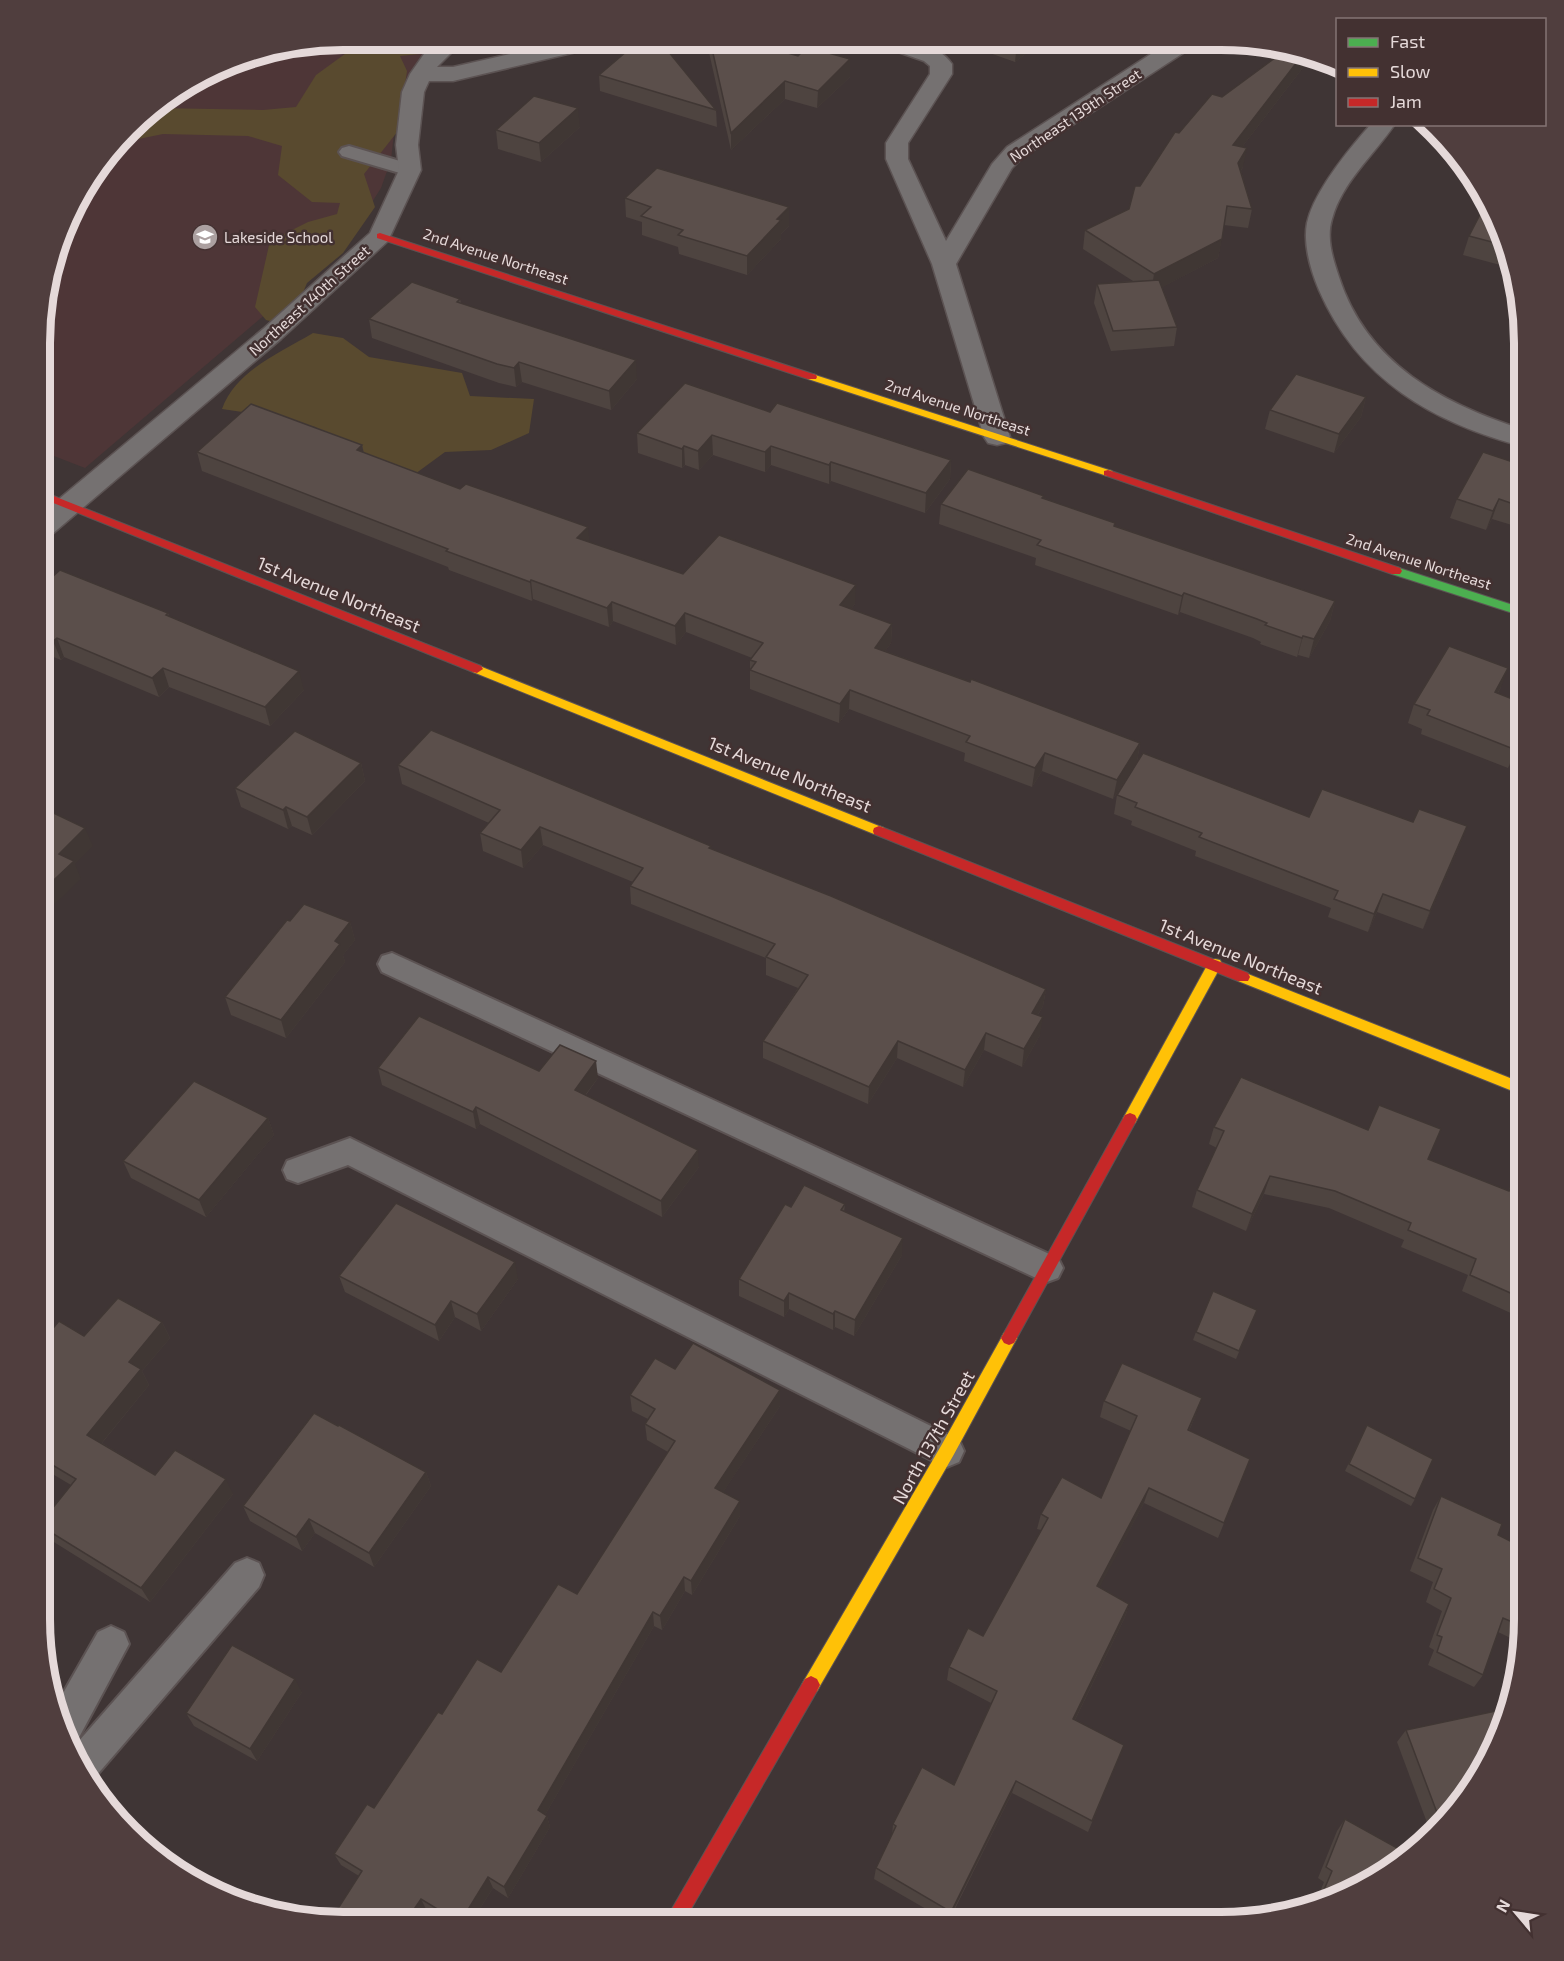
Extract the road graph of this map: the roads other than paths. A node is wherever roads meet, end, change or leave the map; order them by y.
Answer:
1 (442, 50) edge
2 (555, 50) edge
3 (916, 50) edge
4 (1172, 50) edge
5 (421, 74) junction
6 (1382, 126) edge
7 (349, 152) dead end
8 (410, 170) junction
9 (380, 236) junction
10 (944, 264) junction
11 (1514, 435) edge
12 (997, 437) junction
13 (50, 497) edge
14 (70, 505) junction
15 (50, 522) edge
16 (1514, 610) edge
17 (392, 964) dead end
18 (1215, 964) junction
19 (1514, 1086) edge
20 (298, 1170) dead end
21 (1047, 1268) junction
22 (947, 1451) junction
23 (246, 1575) dead end
24 (111, 1644) dead end
25 (68, 1721) edge
26 (87, 1760) edge
27 (679, 1912) edge

1 - 5 street, Northeast 140th Street
2 - 5 street
3 - 10 street
4 - 10 street, Northeast 139th Street
5 - 8 street, Northeast 140th Street
6 - 11 street
7 - 8 lane
8 - 9 street, Northeast 140th Street
9 - 12 street, 2nd Avenue Northeast
9 - 14 street, Northeast 140th Street
10 - 12 street
12 - 16 street, 2nd Avenue Northeast
13 - 14 street, 1st Avenue Northeast
14 - 15 street, Northeast 140th Street
14 - 18 street, 1st Avenue Northeast
17 - 21 lane
18 - 19 street, 1st Avenue Northeast
18 - 21 street, North 137th Street
20 - 22 lane
21 - 22 street, North 137th Street
22 - 27 street, North 137th Street
23 - 26 lane
24 - 25 lane

